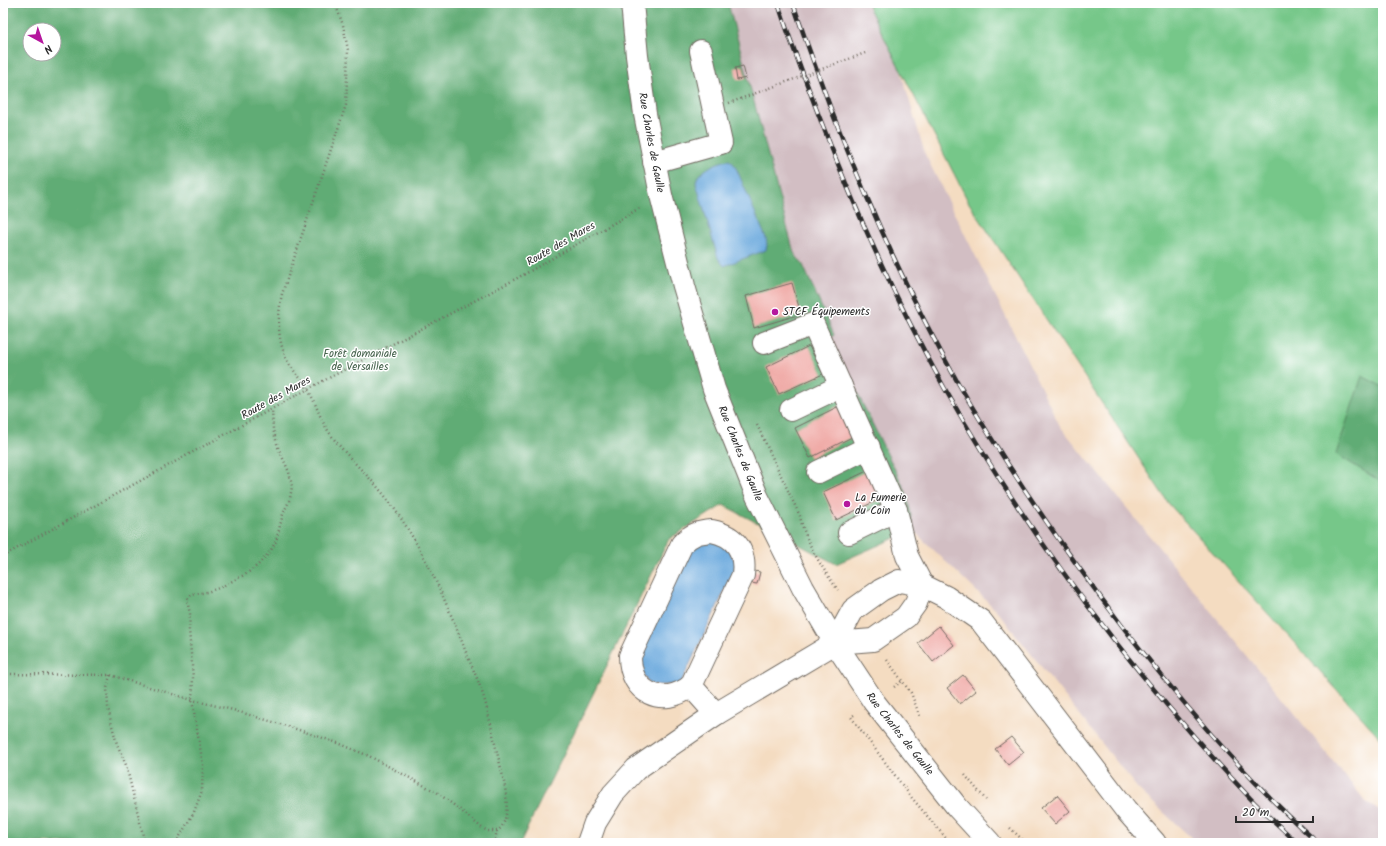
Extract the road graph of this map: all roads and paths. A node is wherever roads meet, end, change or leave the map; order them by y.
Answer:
1 (335, 3) edge
2 (632, 3) edge
3 (701, 51) dead end
4 (868, 52) dead end
5 (729, 103) dead end
6 (654, 162) junction
7 (661, 195) junction
8 (764, 343) dead end
9 (841, 386) junction
10 (308, 389) junction
11 (272, 408) junction
12 (791, 410) dead end
13 (754, 419) dead end
14 (868, 447) junction
15 (818, 472) dead end
16 (896, 510) junction
17 (849, 533) dead end
18 (3, 556) edge
19 (826, 573) dead end
20 (922, 585) junction
21 (835, 643) junction
22 (3, 674) edge
23 (110, 675) junction
24 (902, 681) dead end
25 (691, 686) junction
26 (192, 700) junction
27 (716, 714) junction
28 (851, 717) dead end
29 (924, 723) dead end
30 (962, 771) dead end
31 (991, 806) dead end
32 (1005, 823) dead end
33 (497, 831) junction
34 (145, 843) edge
35 (176, 843) edge
36 (494, 843) edge
37 (588, 843) edge
38 (950, 843) edge
39 (990, 843) edge
40 (1026, 843) edge
41 (1155, 843) edge

1 - 10 path
2 - 6 main road, Rue Charles de Gaulle
3 - 6 main road
4 - 5 path, bridge
6 - 7 main road, Rue Charles de Gaulle
7 - 10 path, Route des Mares
7 - 21 main road, Rue Charles de Gaulle
8 - 9 main road
9 - 12 main road
9 - 14 main road
10 - 11 path, Route des Mares
10 - 33 path
11 - 18 path, Route des Mares
11 - 26 path
13 - 19 path
14 - 15 main road
14 - 16 main road
16 - 17 main road
16 - 20 main road
20 - 21 main road
20 - 21 main road
20 - 41 main road
21 - 27 main road
21 - 39 main road, Rue Charles de Gaulle
22 - 23 path
23 - 26 path
23 - 34 path
24 - 29 path
25 - 25 main road
25 - 27 main road
26 - 33 path
26 - 35 path
27 - 37 main road
28 - 38 path
30 - 31 path
32 - 40 path
33 - 36 path

